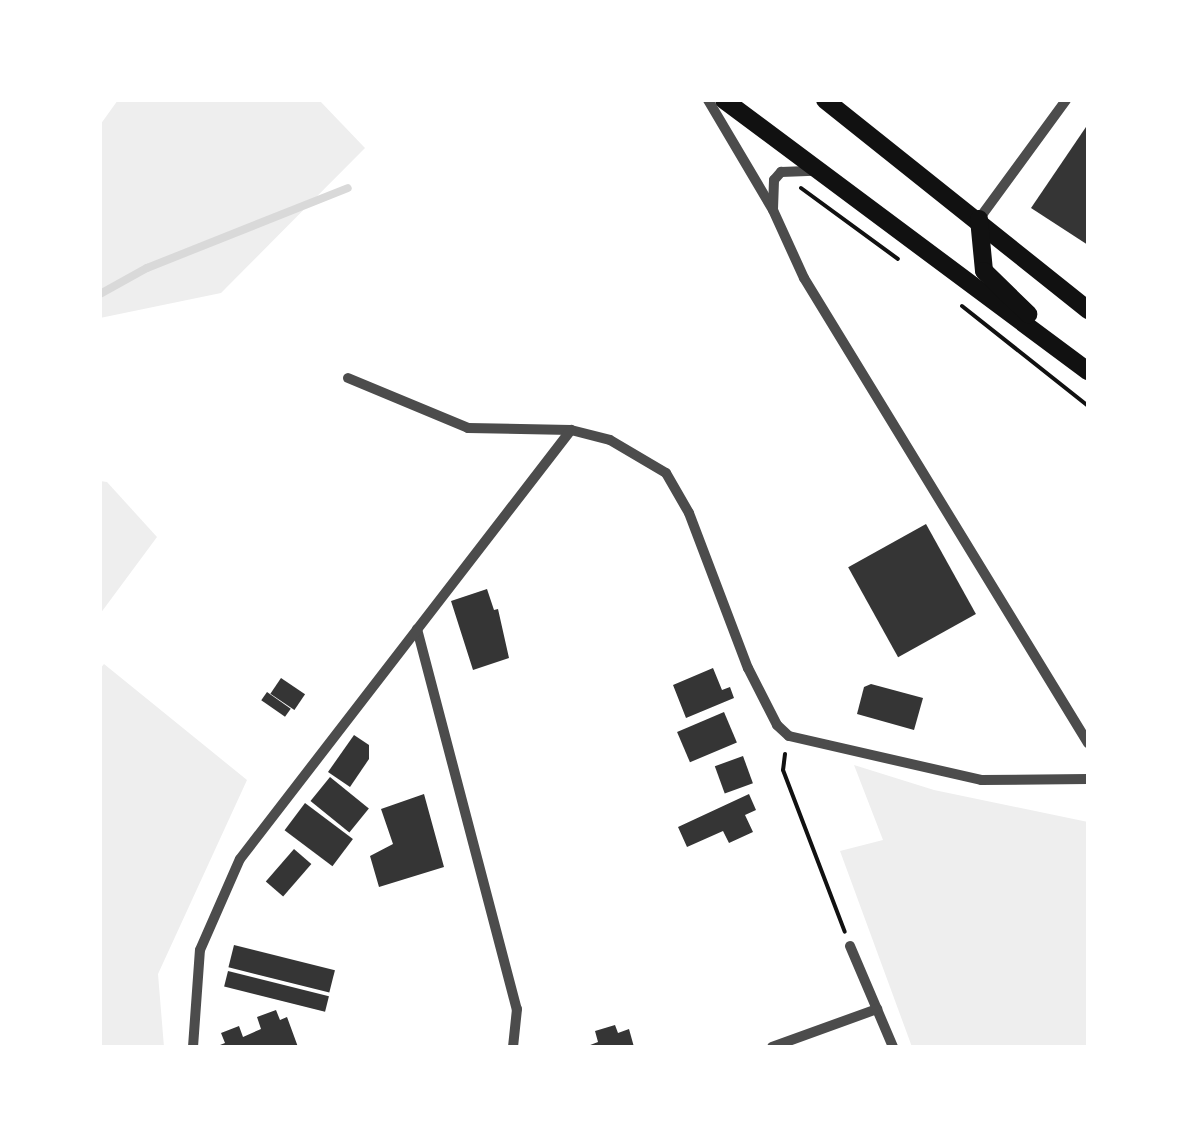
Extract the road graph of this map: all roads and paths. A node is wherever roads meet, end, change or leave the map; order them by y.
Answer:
1 (708, 100) edge
2 (724, 100) edge
3 (825, 100) edge
4 (1066, 100) edge
5 (814, 171) junction
6 (781, 172) junction
7 (773, 210) junction
8 (979, 219) junction
9 (911, 268) dead end
10 (957, 302) dead end
11 (1088, 310) edge
12 (1088, 369) edge
13 (348, 378) dead end
14 (1088, 406) edge
15 (571, 430) junction
16 (418, 629) junction
17 (789, 736) junction
18 (1088, 744) edge
19 (1088, 778) edge
20 (850, 946) joint
21 (878, 1009) junction
22 (193, 1047) edge
23 (513, 1047) edge
24 (772, 1047) edge
25 (893, 1047) edge

1 - 7 street
2 - 5 main road
3 - 8 main road
4 - 8 street
5 - 6 street
5 - 12 main road
6 - 7 street
6 - 9 path
7 - 18 street
8 - 11 main road
8 - 12 main road
10 - 14 path
13 - 15 street
15 - 16 street
15 - 17 street
16 - 22 street
16 - 23 street
17 - 19 street
17 - 20 path
20 - 21 street
21 - 24 street
21 - 25 street

